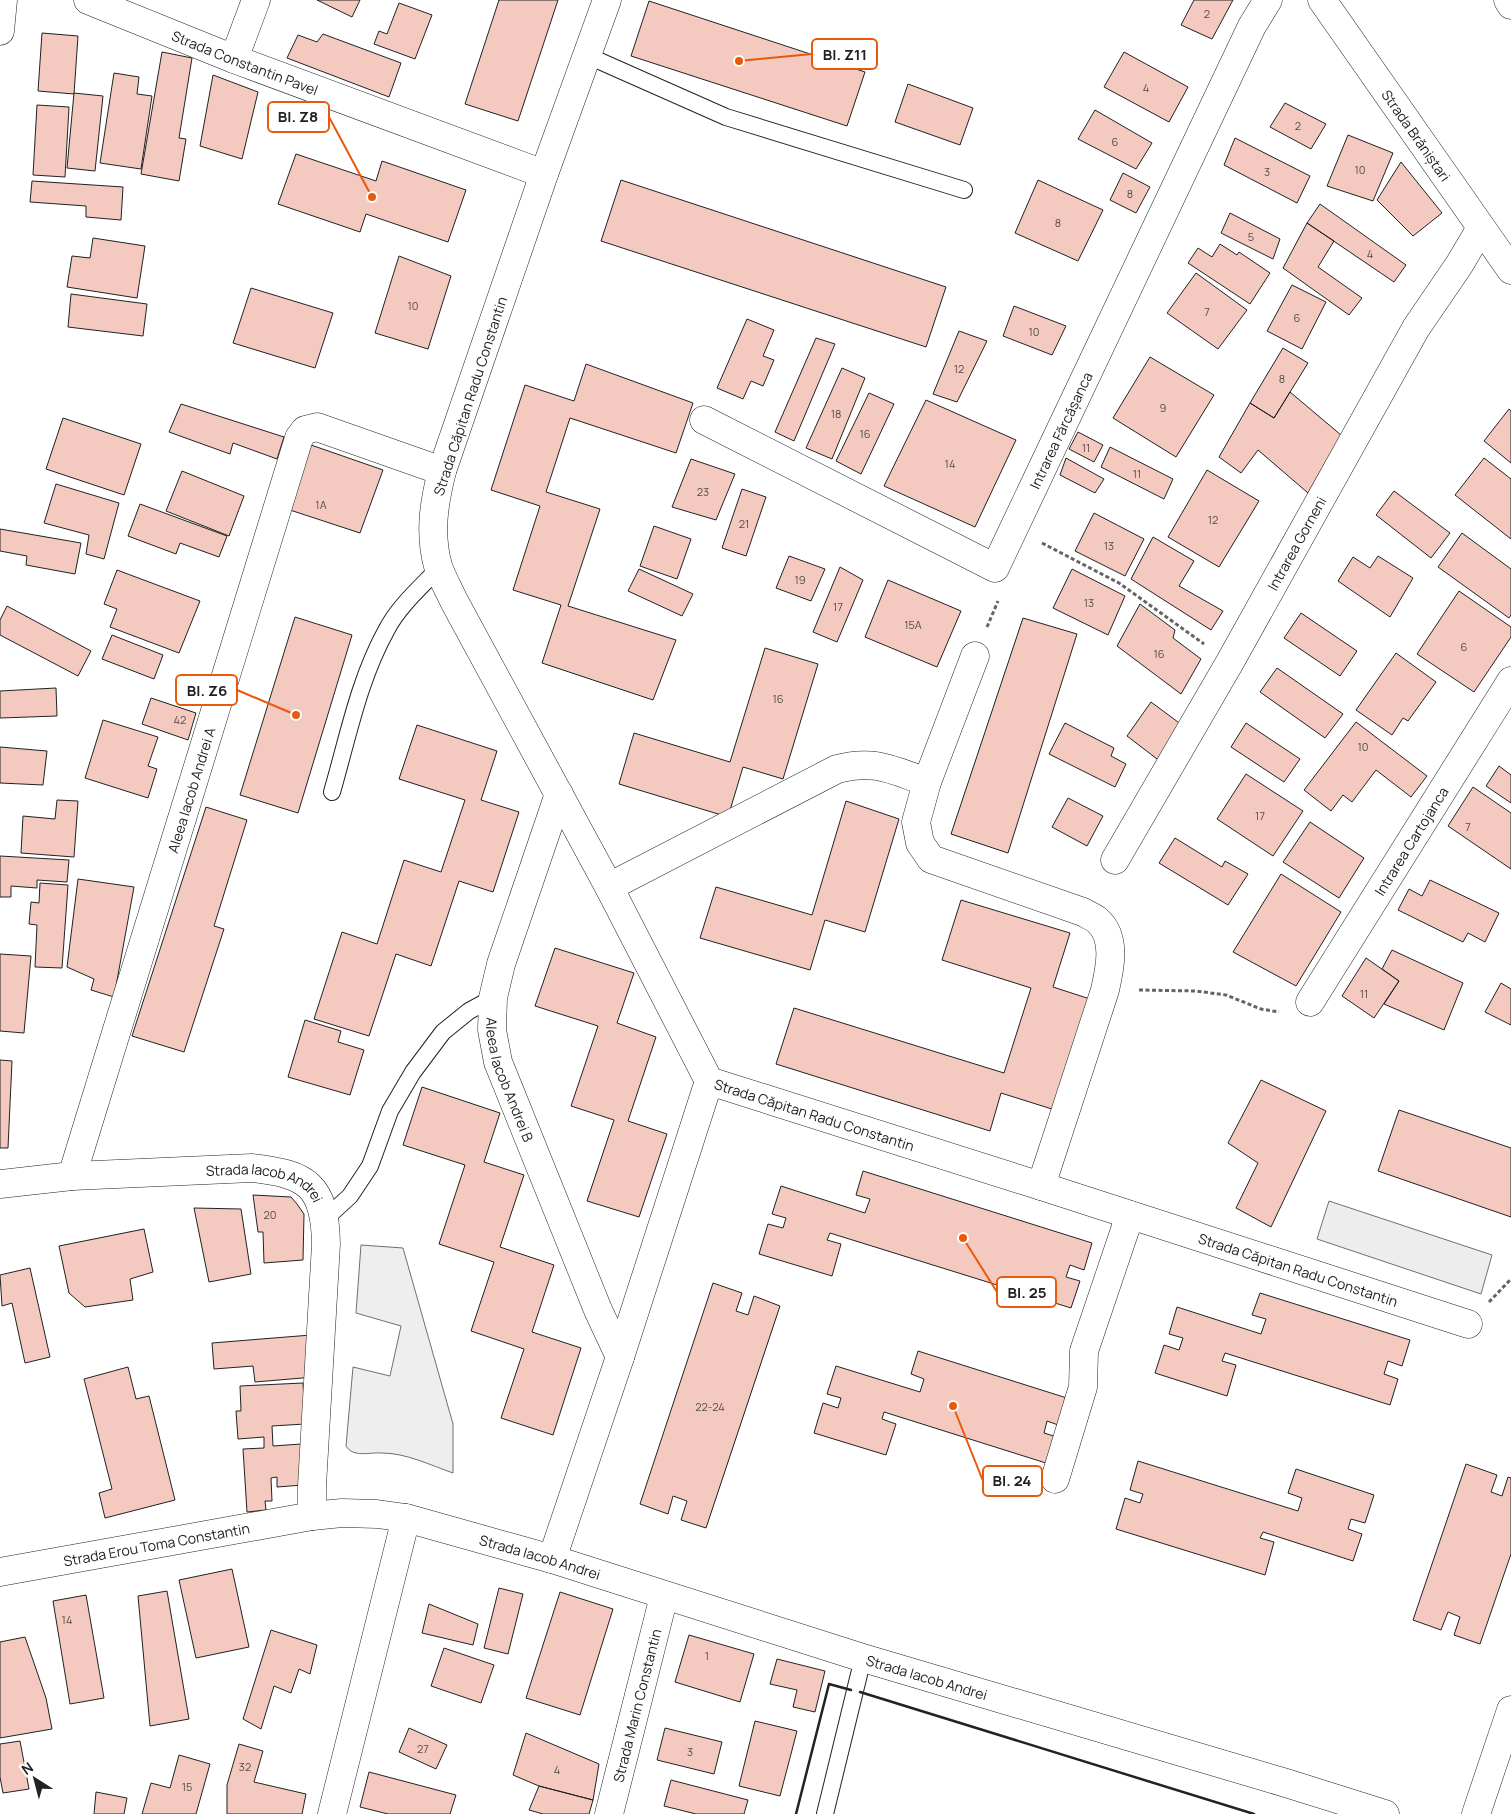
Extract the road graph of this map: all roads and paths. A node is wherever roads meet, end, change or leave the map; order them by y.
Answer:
1 (3, 0) edge
2 (88, 0) edge
3 (256, 0) edge
4 (607, 0) edge
5 (1268, 0) edge
6 (1322, 0) edge
7 (1508, 0) edge
8 (1511, 4) edge
9 (0, 31) edge
10 (586, 55) junction
11 (234, 59) junction
12 (544, 174) junction
13 (964, 190) dead end
14 (1481, 228) junction
15 (1511, 270) edge
16 (704, 420) dead end
17 (442, 471) junction
18 (1013, 528) junction
19 (438, 568) junction
20 (995, 568) junction
21 (975, 656) joint
22 (1230, 662) junction
23 (1511, 681) edge
24 (927, 782) junction
25 (332, 792) dead end
26 (559, 794) junction
27 (1116, 860) dead end
28 (609, 887) junction
29 (1105, 990) junction
30 (493, 998) junction
31 (1310, 1002) joint
32 (709, 1081) junction
33 (72, 1176) junction
34 (0, 1184) edge
35 (1041, 1186) junction
36 (1130, 1215) junction
37 (325, 1219) junction
38 (1468, 1324) dead end
39 (620, 1357) junction
40 (1055, 1479) dead end
41 (312, 1516) junction
42 (406, 1518) junction
43 (552, 1559) junction
44 (0, 1572) edge
45 (664, 1596) junction
46 (863, 1658) junction
47 (1511, 1710) edge
48 (332, 1814) edge
49 (609, 1814) edge
50 (825, 1814) edge
51 (1385, 1814) edge
52 (1476, 1814) edge

1 - 9 street
2 - 11 street, Strada Constantin Pavel
3 - 11 street
4 - 10 street, Strada Căpitan Radu Constantin
5 - 18 street, Intrarea Fărcășanca
6 - 14 street, Strada Brăniștari
7 - 8 street
10 - 12 street, Strada Căpitan Radu Constantin
10 - 13 lane
11 - 12 street, Strada Constantin Pavel
12 - 17 street, Strada Căpitan Radu Constantin
14 - 15 street, Strada Brăniștari
14 - 22 street, Intrarea Gorneni
16 - 20 street
17 - 19 street, Strada Căpitan Radu Constantin
17 - 33 street, Aleea Iacob Andrei A
18 - 20 street, Intrarea Fărcășanca
18 - 22 path
19 - 25 lane
19 - 26 street, Strada Căpitan Radu Constantin
20 - 21 path
21 - 24 street
22 - 27 street, Intrarea Gorneni
23 - 31 street, Intrarea Cartojanca
24 - 28 street
24 - 29 street
26 - 28 street, Strada Căpitan Radu Constantin
26 - 30 street, Aleea Iacob Andrei B
28 - 32 street, Strada Căpitan Radu Constantin
29 - 31 path
29 - 35 street
30 - 37 lane
30 - 39 street, Aleea Iacob Andrei B
32 - 35 street, Strada Căpitan Radu Constantin
32 - 39 street
33 - 34 street, Strada Iacob Andrei
33 - 37 street, Strada Iacob Andrei
35 - 36 street, Strada Căpitan Radu Constantin
36 - 38 street, Strada Căpitan Radu Constantin
36 - 40 street
37 - 41 street, Strada Iacob Andrei
39 - 43 street
41 - 42 street, Strada Iacob Andrei
41 - 44 street, Strada Erou Toma Constantin
42 - 43 street, Strada Iacob Andrei
42 - 48 street
43 - 45 street, Strada Iacob Andrei
45 - 46 street, Strada Iacob Andrei
45 - 49 street, Strada Marin Constantin
46 - 50 lane
46 - 51 street, Strada Iacob Andrei
47 - 52 street

